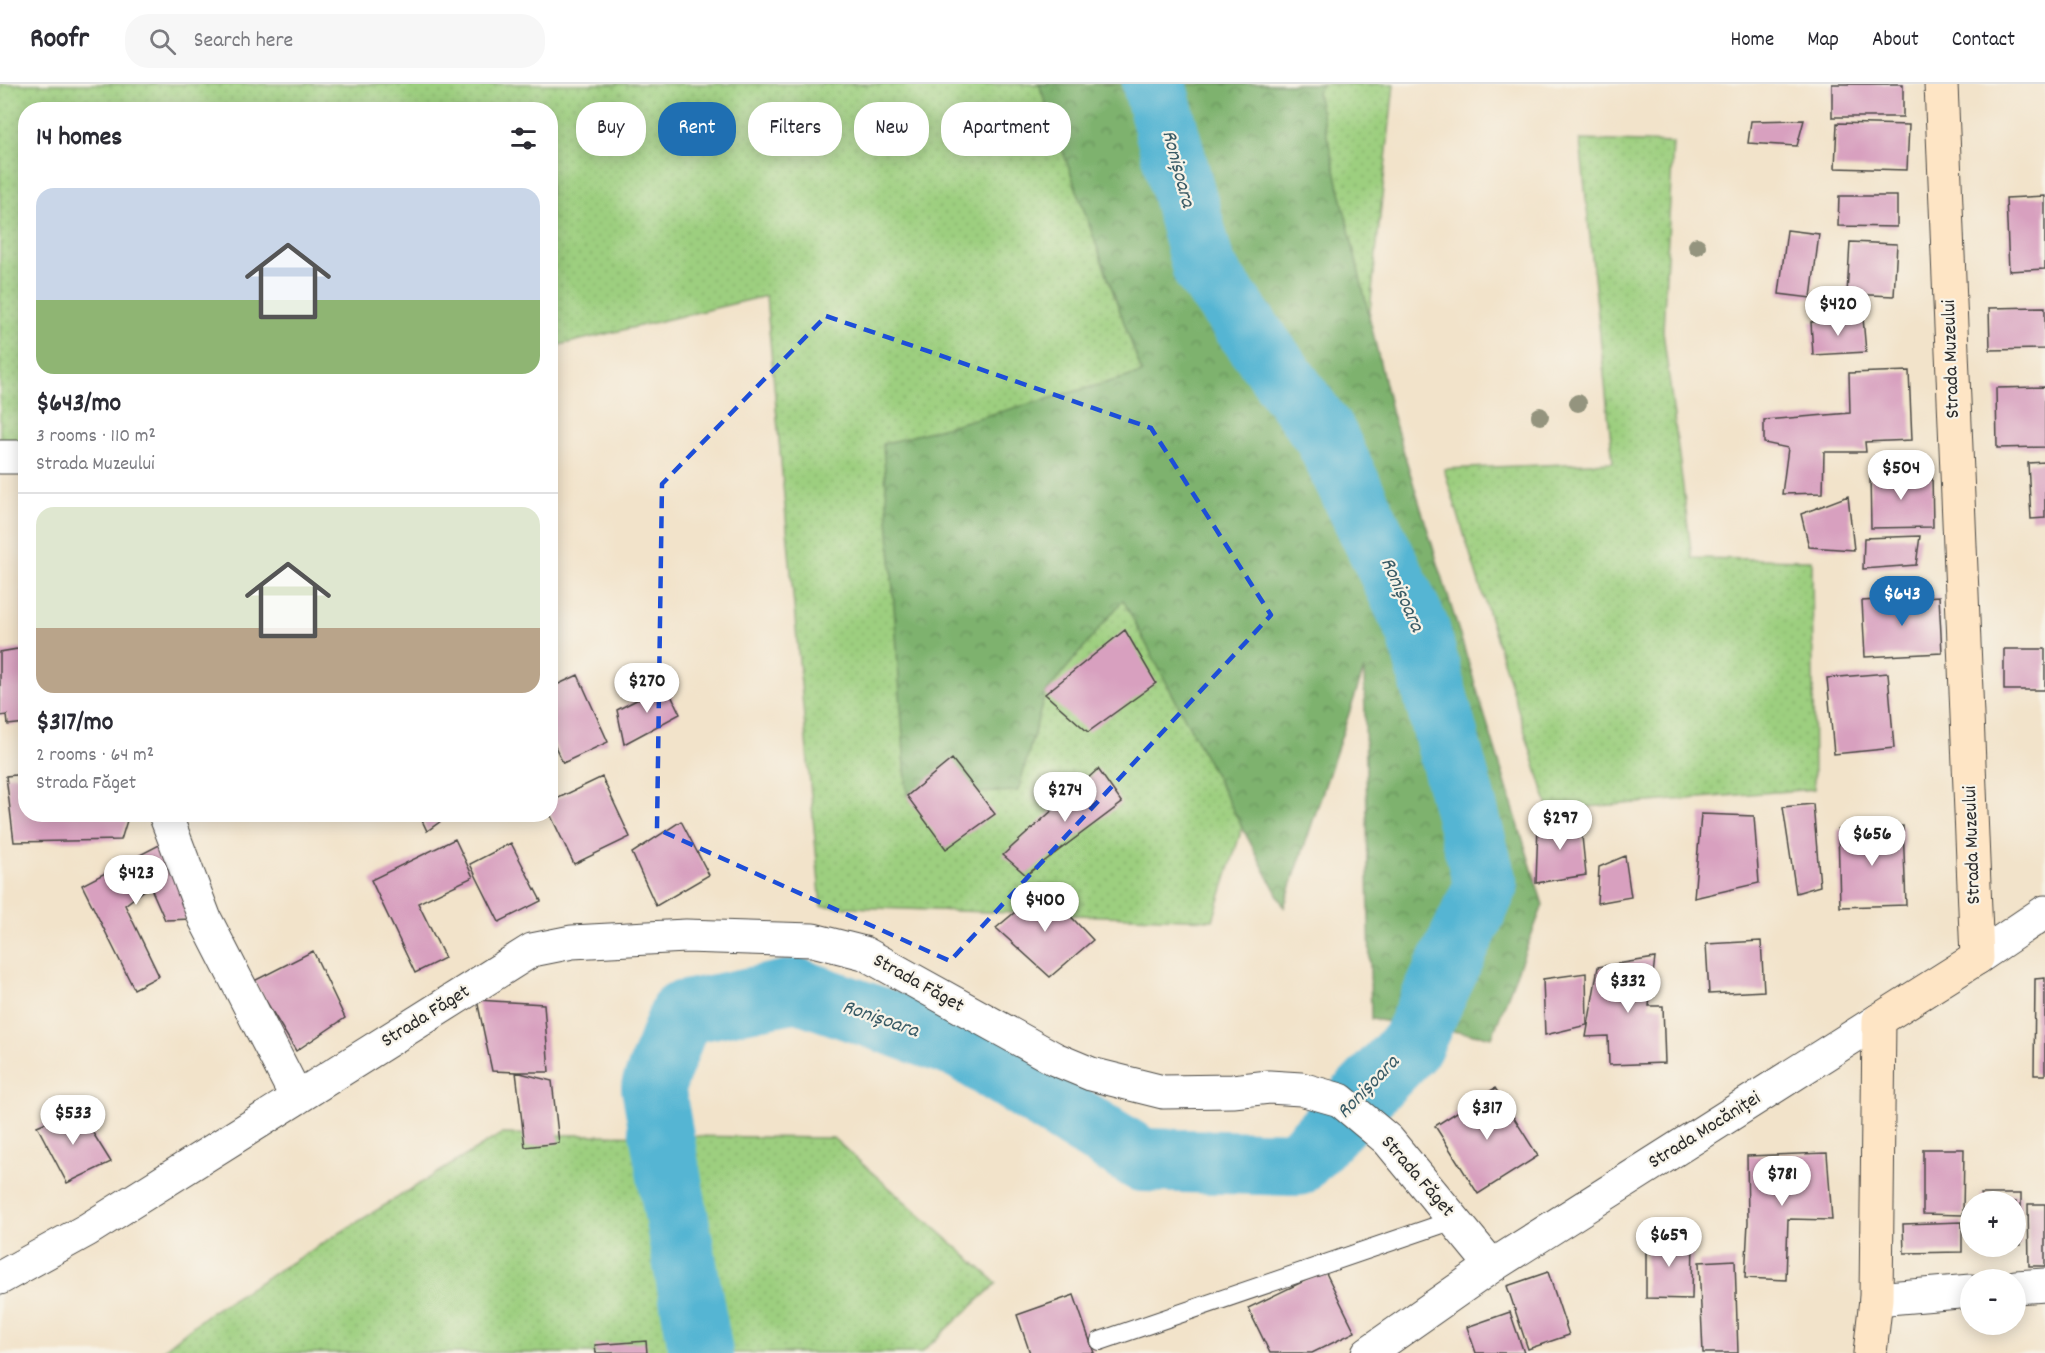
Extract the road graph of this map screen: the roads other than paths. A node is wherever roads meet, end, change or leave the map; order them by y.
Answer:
1 (1941, 84) edge
2 (0, 456) edge
3 (18, 457) edge
4 (168, 822) edge
5 (2045, 912) edge
6 (1977, 958) junction
7 (1879, 1020) junction
8 (297, 1098) junction
9 (1454, 1220) junction
10 (1492, 1266) junction
11 (0, 1278) edge
12 (2045, 1284) edge
13 (2026, 1286) edge
14 (1960, 1292) edge
15 (1876, 1299) junction
16 (1100, 1341) dead end
17 (1368, 1353) edge
18 (1870, 1353) edge

1 - 6 street, Strada Muzeului
2 - 3 street
4 - 8 street
5 - 6 street, Strada Mocăniței
6 - 7 street, Strada Mocăniței
7 - 10 street, Strada Mocăniței
7 - 15 street
8 - 9 street, Strada Făget
8 - 11 street, Strada Făget
9 - 10 street, Strada Făget
9 - 16 lane
10 - 17 street, Strada Mocăniței
12 - 13 street
14 - 15 street
15 - 18 street

